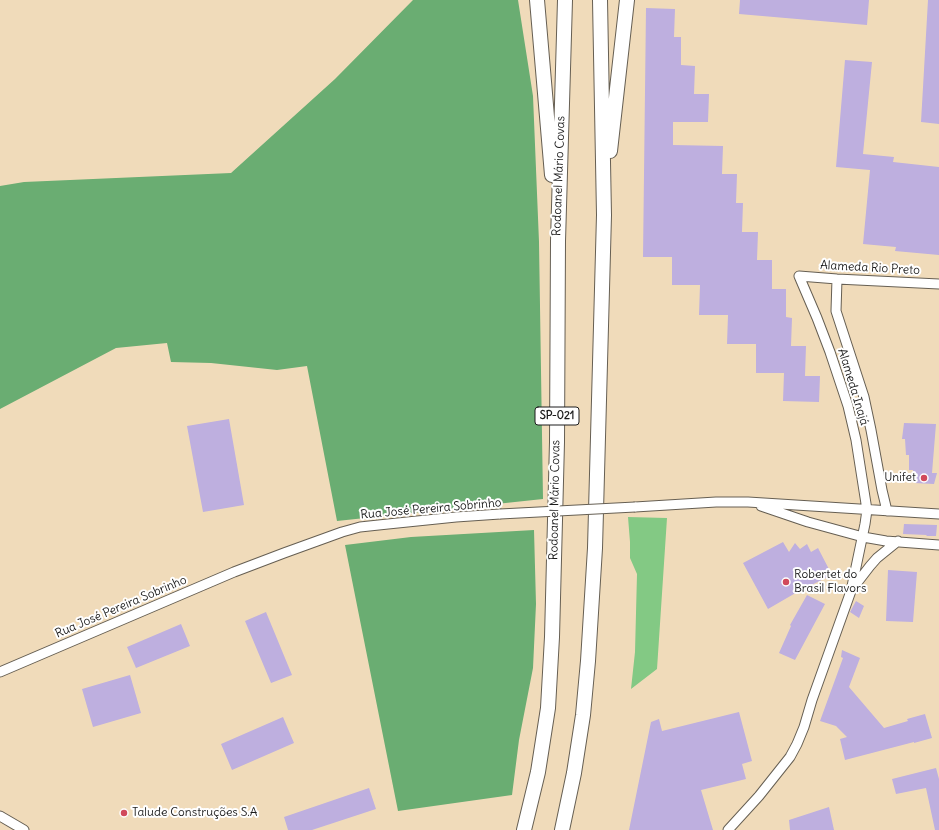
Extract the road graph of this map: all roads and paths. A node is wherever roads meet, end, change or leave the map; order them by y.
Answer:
1 (537, 0) edge
2 (565, 0) edge
3 (600, 0) edge
4 (627, 0) edge
5 (604, 215) junction
6 (558, 241) junction
7 (799, 276) joint
8 (837, 279) junction
9 (939, 284) edge
10 (748, 502) junction
11 (867, 510) junction
12 (887, 511) junction
13 (939, 514) edge
14 (863, 537) junction
15 (898, 541) junction
16 (939, 545) edge
17 (851, 591) junction
18 (0, 672) edge
19 (0, 816) edge
20 (24, 830) edge
21 (524, 830) edge
22 (562, 830) edge
23 (728, 830) edge

1 - 6 highway
2 - 6 highway, Rodoanel Mário Covas / SP-021
3 - 5 highway
4 - 5 highway
5 - 22 highway
6 - 21 highway, Rodoanel Mário Covas / SP-021
7 - 8 street, Alameda Rio Preto
7 - 11 street, Alameda Inajá
8 - 9 street, Alameda Rio Preto
8 - 12 street, Alameda Inajá
10 - 11 street, Rua José Pereira Sobrinho
10 - 14 street, Rua José Pereira Sobrinho
10 - 18 street, Rua José Pereira Sobrinho, bridge
11 - 12 street, Rua José Pereira Sobrinho
11 - 14 street, Alameda Inajá
12 - 13 street, Rua José Pereira Sobrinho
14 - 15 street, Rua José Pereira Sobrinho
14 - 17 street, Alameda Inajá
15 - 16 street, Rua José Pereira Sobrinho
15 - 17 street
17 - 23 street
19 - 20 street

